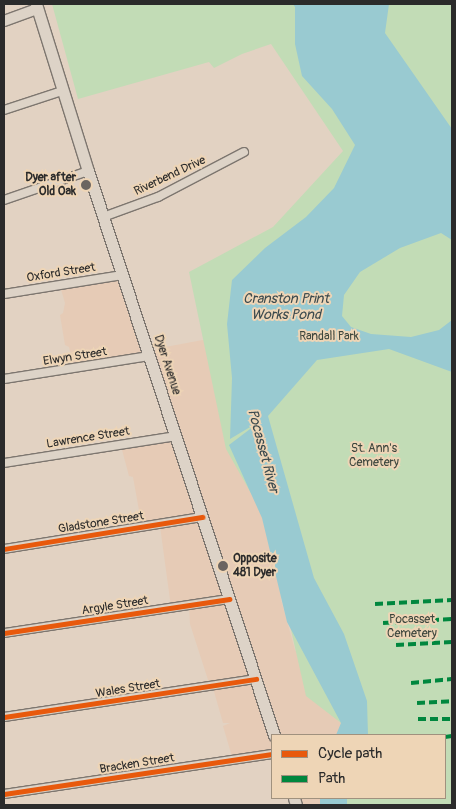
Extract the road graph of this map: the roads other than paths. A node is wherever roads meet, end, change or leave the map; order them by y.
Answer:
1 (36, 6) edge
2 (4, 21) edge
3 (62, 91) junction
4 (4, 110) edge
5 (244, 152) dead end
6 (88, 171) junction
7 (4, 200) edge
8 (103, 217) junction
9 (122, 275) junction
10 (4, 294) edge
11 (149, 356) junction
12 (4, 379) edge
13 (176, 436) junction
14 (4, 463) edge
15 (202, 517) junction
16 (4, 549) edge
17 (229, 599) junction
18 (4, 633) edge
19 (256, 680) junction
20 (4, 718) edge
21 (274, 734) edge
22 (271, 754) edge
23 (4, 794) edge

1 - 2 street
1 - 3 main road, Dyer Avenue
3 - 4 street
3 - 6 main road, Dyer Avenue
5 - 8 street, Riverbend Drive
6 - 7 street
6 - 8 main road, Dyer Avenue
8 - 9 main road, Dyer Avenue
9 - 10 street, Oxford Street
9 - 11 main road, Dyer Avenue
11 - 12 street, Elwyn Street
11 - 13 main road, Dyer Avenue
13 - 14 street, Lawrence Street
13 - 15 main road, Dyer Avenue
15 - 16 street, Gladstone Street
15 - 17 main road, Dyer Avenue
17 - 18 street, Argyle Street
17 - 19 main road, Dyer Avenue
19 - 20 street, Wales Street
19 - 21 main road, Dyer Avenue
22 - 23 street, Bracken Street

